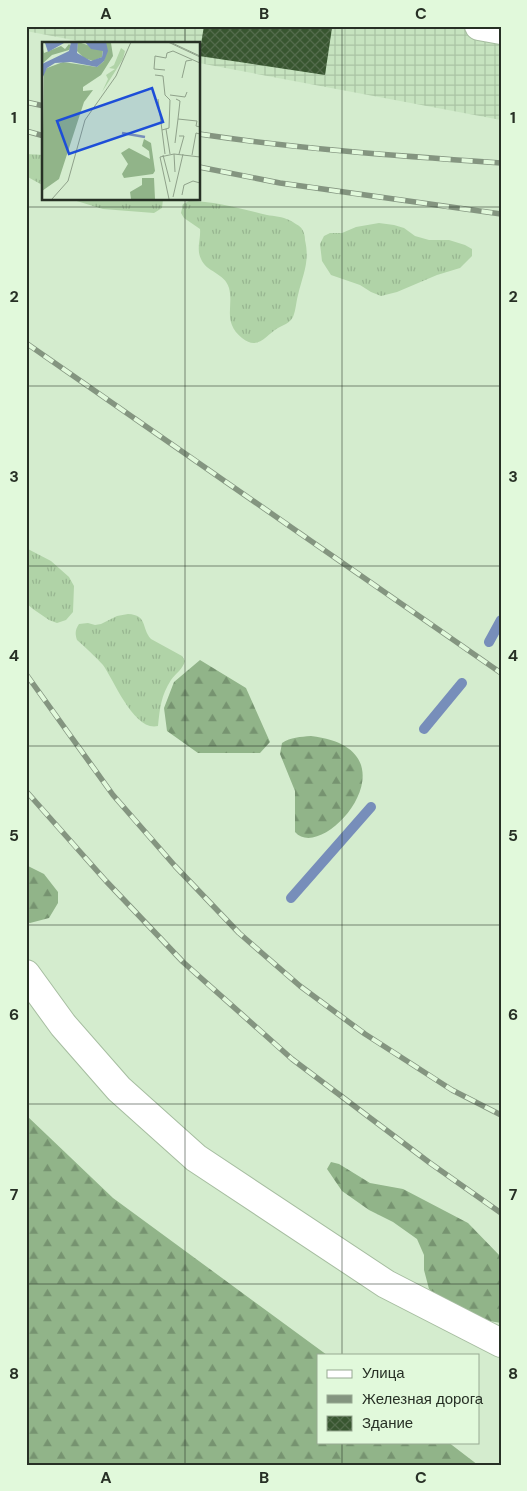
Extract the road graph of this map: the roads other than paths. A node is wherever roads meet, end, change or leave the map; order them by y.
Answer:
1 (479, 26) edge
2 (501, 30) edge
3 (26, 974) edge
4 (501, 1343) edge

1 - 2 lane
3 - 4 lane

